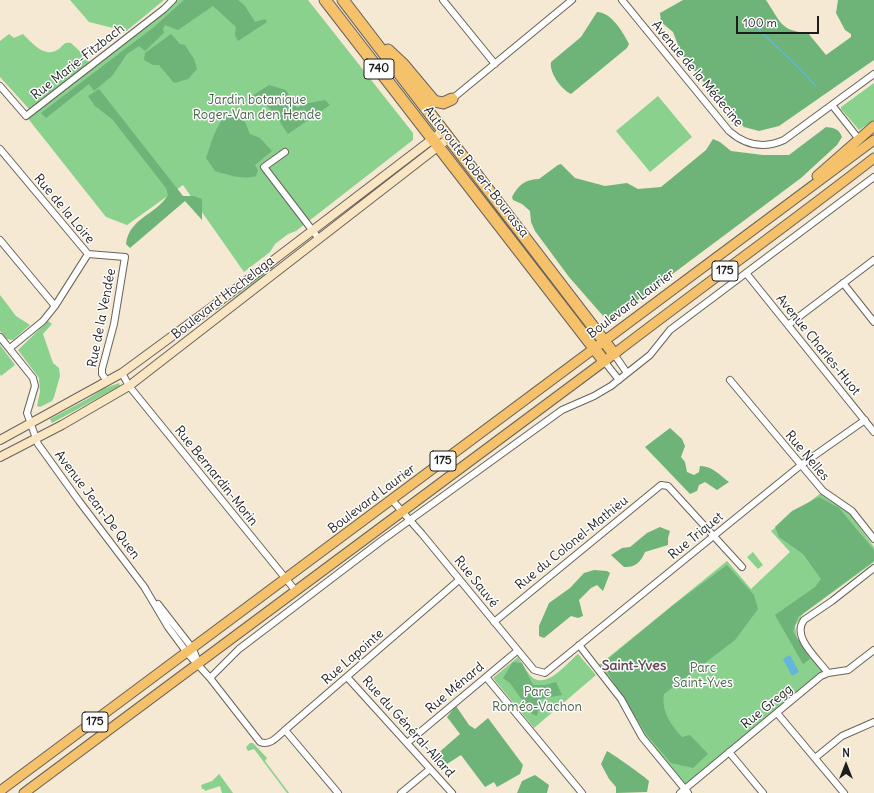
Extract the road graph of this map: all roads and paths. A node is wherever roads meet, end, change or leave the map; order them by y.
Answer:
1 (173, 0) edge
2 (325, 0) edge
3 (344, 0) edge
4 (444, 0) edge
5 (572, 0) edge
6 (622, 0) edge
7 (495, 64) junction
8 (874, 74) edge
9 (0, 86) edge
10 (452, 99) joint
11 (832, 105) junction
12 (874, 126) edge
13 (446, 134) junction
14 (858, 138) junction
15 (874, 140) edge
16 (435, 142) junction
17 (0, 149) edge
18 (285, 152) dead end
19 (874, 158) edge
20 (874, 177) edge
21 (795, 198) junction
22 (312, 231) junction
23 (319, 239) junction
24 (0, 240) edge
25 (88, 254) junction
26 (125, 257) joint
27 (874, 260) edge
28 (746, 273) junction
29 (843, 283) junction
30 (55, 306) junction
31 (874, 322) edge
32 (788, 325) junction
33 (0, 337) edge
34 (604, 340) junction
35 (10, 348) junction
36 (595, 348) junction
37 (609, 357) junction
38 (122, 373) junction
39 (627, 373) junction
40 (619, 380) junction
41 (730, 380) dead end
42 (106, 382) junction
43 (129, 386) junction
44 (865, 420) junction
45 (29, 423) junction
46 (874, 432) edge
47 (35, 438) junction
48 (0, 440) edge
49 (0, 457) edge
50 (801, 465) junction
51 (392, 500) junction
52 (401, 512) junction
53 (410, 521) junction
54 (712, 536) junction
55 (874, 539) edge
56 (742, 567) dead end
57 (874, 568) edge
58 (285, 580) junction
59 (459, 580) junction
60 (295, 590) junction
61 (494, 622) junction
62 (579, 645) junction
63 (874, 650) edge
64 (517, 651) junction
65 (190, 652) junction
66 (198, 663) junction
67 (545, 673) joint
68 (828, 673) junction
69 (347, 676) junction
70 (486, 677) junction
71 (210, 678) junction
72 (777, 713) junction
73 (874, 722) edge
74 (285, 730) junction
75 (260, 742) joint
76 (407, 743) junction
77 (729, 752) junction
78 (815, 758) junction
79 (430, 768) junction
80 (0, 791) edge
81 (684, 792) edge
82 (24, 793) edge
83 (338, 793) edge
84 (401, 793) edge
85 (452, 793) edge
86 (582, 793) edge
87 (763, 793) edge
88 (844, 793) edge

1 - 9 street, Rue Marie-Fitzbach
2 - 16 highway, Autoroute Robert-Bourassa / 740
3 - 10 highway
3 - 13 highway, Autoroute Robert-Bourassa / 740
4 - 7 street
5 - 7 street
6 - 11 street, Avenue de la Médecine
7 - 10 street
8 - 11 street, Avenue de la Médecine
11 - 14 street
12 - 14 main road
13 - 16 main road, Boulevard Hochelaga
13 - 34 highway, Autoroute Robert-Bourassa
14 - 21 main road
15 - 21 main road, Boulevard Laurier / 175
16 - 22 main road, Boulevard Hochelaga
16 - 23 main road, Boulevard Hochelaga
16 - 36 highway, Autoroute Robert-Bourassa
17 - 25 street, Rue de la Loire
18 - 22 street
19 - 37 main road, Boulevard Laurier / 175
20 - 28 street
21 - 34 main road, Boulevard Laurier / 175
22 - 23 street
22 - 38 main road, Boulevard Hochelaga
23 - 43 main road, Boulevard Hochelaga
24 - 30 street
25 - 26 street, Rue de la Loire
25 - 30 street
26 - 42 street, Rue de la Vendée
27 - 29 street
28 - 32 street, Avenue Charles-Huot
28 - 39 street
29 - 31 street
29 - 32 street
30 - 35 street
32 - 44 street, Avenue Charles-Huot
33 - 35 street
34 - 36 main road, Boulevard Laurier / 175
34 - 37 highway, Autoroute Robert-Bourassa
35 - 45 street
36 - 37 highway, Autoroute Robert-Bourassa
36 - 51 main road, Boulevard Laurier / 175
37 - 39 street
37 - 40 street
37 - 52 main road, Boulevard Laurier / 175
38 - 42 main road, Boulevard Hochelaga
38 - 43 street, Rue Bernardin-Morin
39 - 40 street
40 - 53 street
41 - 50 street, Rue Nelles
42 - 45 main road, Boulevard Hochelaga
43 - 47 main road, Boulevard Hochelaga
43 - 58 street, Rue Bernardin-Morin
44 - 46 street, Avenue Charles-Huot
44 - 50 street, Rue Triquet
45 - 47 street, Avenue Jean-De Quen
45 - 48 main road, Boulevard Hochelaga
47 - 49 main road, Boulevard Hochelaga
47 - 65 street, Avenue Jean-De Quen
50 - 54 street, Rue Triquet
50 - 55 street, Rue Nelles
51 - 52 street, Rue Sauvé
51 - 58 main road, Boulevard Laurier / 175
52 - 53 street, Rue Sauvé
52 - 60 main road, Boulevard Laurier / 175
53 - 59 street, Rue Sauvé
53 - 71 street
54 - 56 street
54 - 61 street, Rue du Colonel-Mathieu
54 - 62 street, Rue Triquet
57 - 68 street
58 - 60 street, Rue Bernardin-Morin
58 - 65 main road, Boulevard Laurier / 175
59 - 61 street, Rue Sauvé
59 - 69 street, Rue Lapointe
60 - 66 main road, Boulevard Laurier / 175
61 - 64 street, Rue Sauvé
62 - 67 street, Rue Triquet
62 - 81 street
63 - 68 street, Rue Gregg
64 - 67 street, Rue Sauvé
64 - 70 street, Rue Ménard
65 - 66 street, Avenue Jean-De Quen
65 - 80 main road, Boulevard Laurier / 175
66 - 71 street, Avenue Jean-De Quen
66 - 82 main road, Boulevard Laurier / 175
68 - 72 street, Rue Gregg
69 - 74 street, Rue Lapointe
69 - 76 street, Rue du Général-Allard
70 - 76 street, Rue Ménard
70 - 86 street
71 - 75 street, Avenue Jean-De Quen
72 - 77 street, Rue Gregg
72 - 78 street
73 - 78 street
74 - 75 street, Rue Lapointe
74 - 83 street
76 - 79 street, Rue du Général-Allard
77 - 81 street, Rue Gregg
77 - 87 street
78 - 88 street
79 - 84 street
79 - 85 street, Rue du Général-Allard

